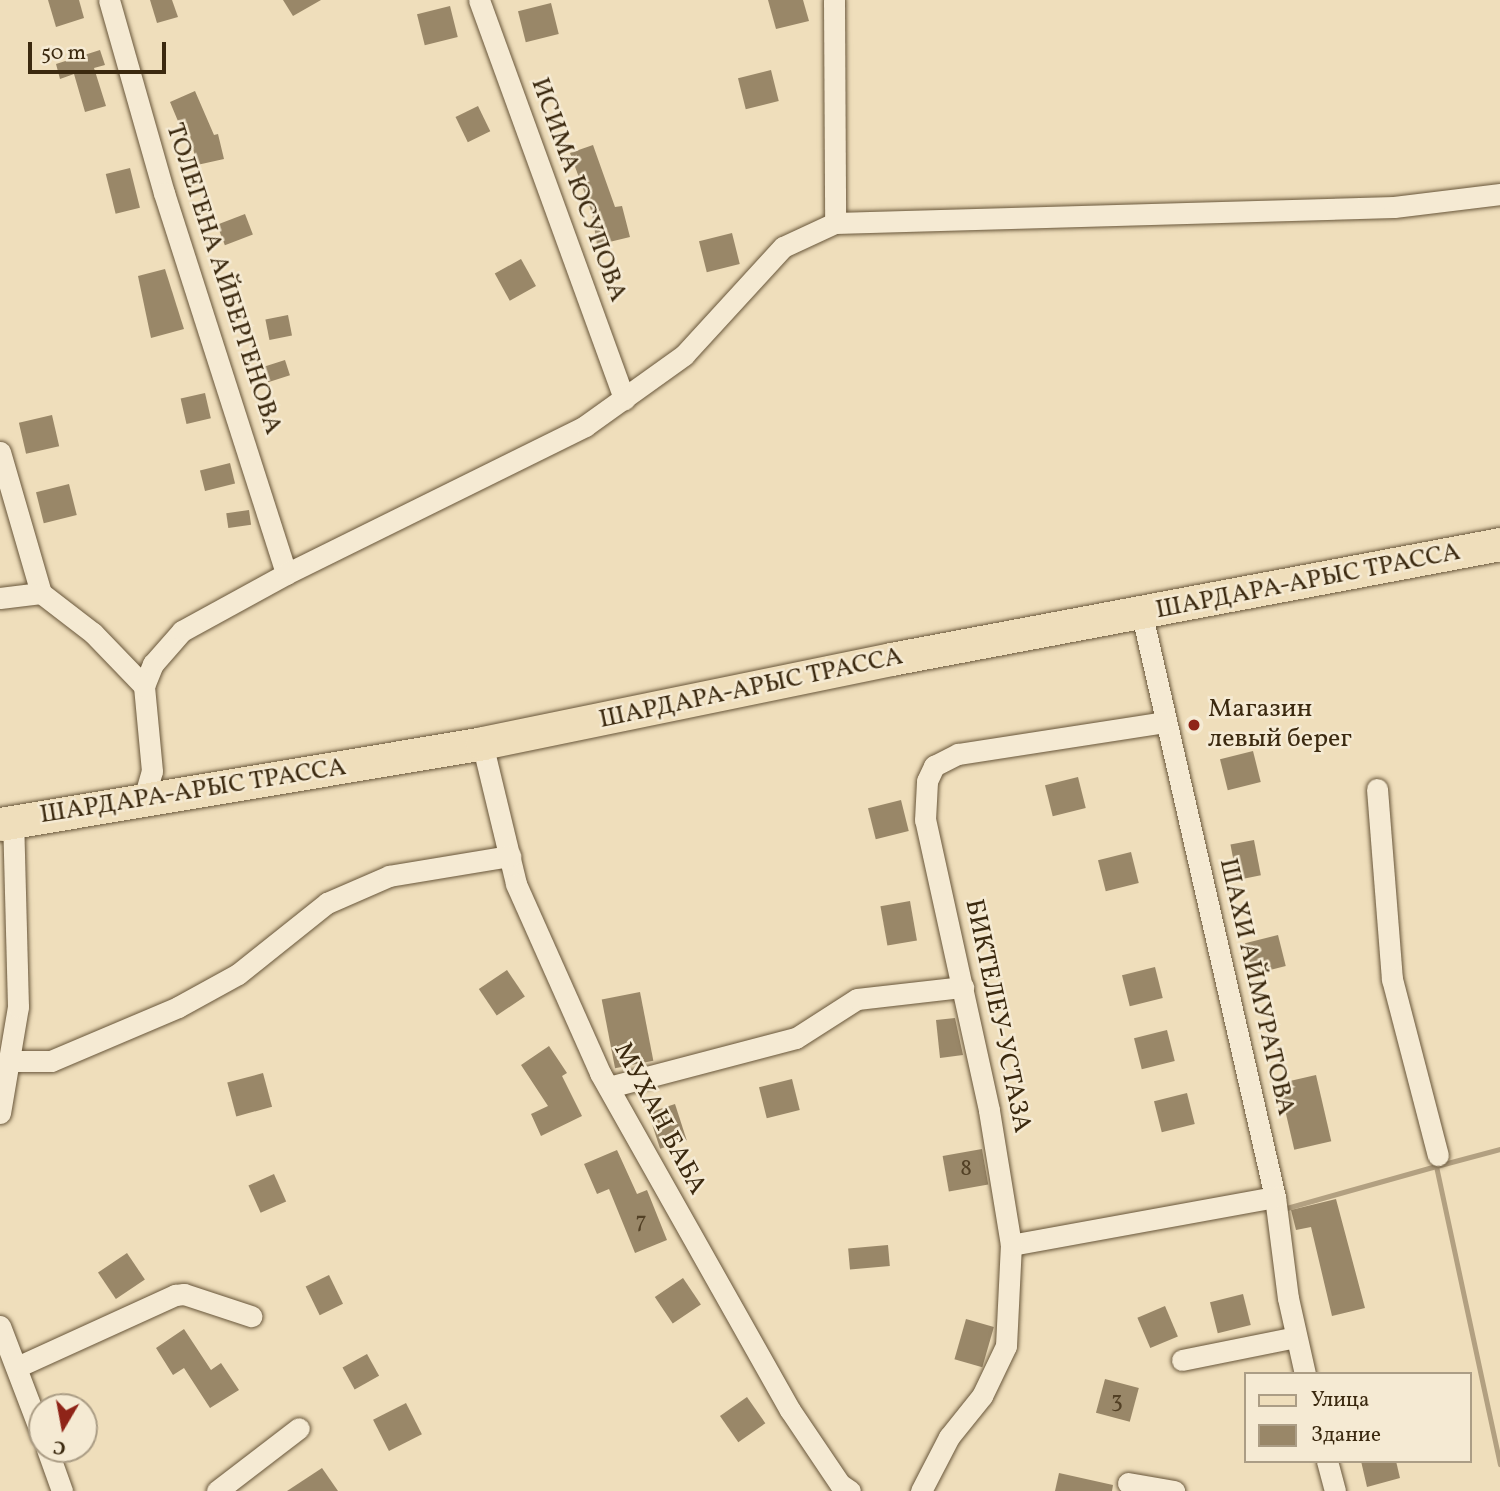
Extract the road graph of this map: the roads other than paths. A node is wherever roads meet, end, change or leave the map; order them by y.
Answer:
1 (109, 0) edge
2 (479, 0) edge
3 (834, 0) edge
4 (1500, 194) edge
5 (835, 223) junction
6 (624, 399) junction
7 (0, 452) edge
8 (1500, 544) edge
9 (286, 574) junction
10 (41, 593) junction
11 (0, 598) edge
12 (1142, 615) junction
13 (144, 686) junction
14 (1164, 722) junction
15 (482, 743) junction
16 (1377, 789) dead end
17 (143, 802) junction
18 (7, 823) edge
19 (510, 856) junction
20 (963, 986) junction
21 (9, 1061) junction
22 (609, 1087) junction
23 (0, 1113) edge
24 (1438, 1154) dead end
25 (1275, 1197) junction
26 (1011, 1245) junction
27 (251, 1316) dead end
28 (0, 1326) edge
29 (1296, 1337) junction
30 (1182, 1360) dead end
31 (17, 1367) junction
32 (1305, 1372) edge
33 (28, 1397) edge
34 (299, 1428) dead end
35 (52, 1463) edge
36 (1328, 1463) edge
37 (1128, 1483) dead end
38 (62, 1491) edge
39 (217, 1491) edge
40 (849, 1491) edge
41 (921, 1491) edge
42 (1174, 1491) edge
43 (1335, 1491) edge

1 - 9 street, ТОЛЕГЕНА АЙБЕРГЕНОВА
2 - 6 street, ИСИМА ЮСУПОВА
3 - 5 street
4 - 5 street
5 - 6 street
6 - 9 street
7 - 10 street
8 - 12 main road, ШАРДАРА-АРЫС ТРАССА
9 - 13 street
10 - 11 street
10 - 13 street
12 - 14 street, ШАХИ АЙМУРАТОВА
12 - 15 main road, ШАРДАРА-АРЫС ТРАССА
13 - 17 street
14 - 20 street, БИКТЕЛЕУ-УСТАЗА
14 - 25 street, ШАХИ АЙМУРАТОВА
15 - 17 main road, ШАРДАРА-АРЫС ТРАССА
15 - 19 street, МУХАН БАБА
16 - 24 street
17 - 18 main road, ШАРДАРА-АРЫС ТРАССА
18 - 21 street
19 - 21 street
19 - 22 street, МУХАН БАБА
20 - 22 street
20 - 26 street, БИКТЕЛЕУ-УСТАЗА
21 - 23 street
22 - 40 street, МУХАН БАБА
25 - 26 street
25 - 29 street, ШАХИ АЙМУРАТОВА
26 - 41 street, БИКТЕЛЕУ-УСТАЗА
27 - 31 street
28 - 31 street
29 - 30 street
29 - 32 street, ШАХИ АЙМУРАТОВА
31 - 33 street
34 - 39 street
35 - 38 street
36 - 43 street
37 - 42 street

